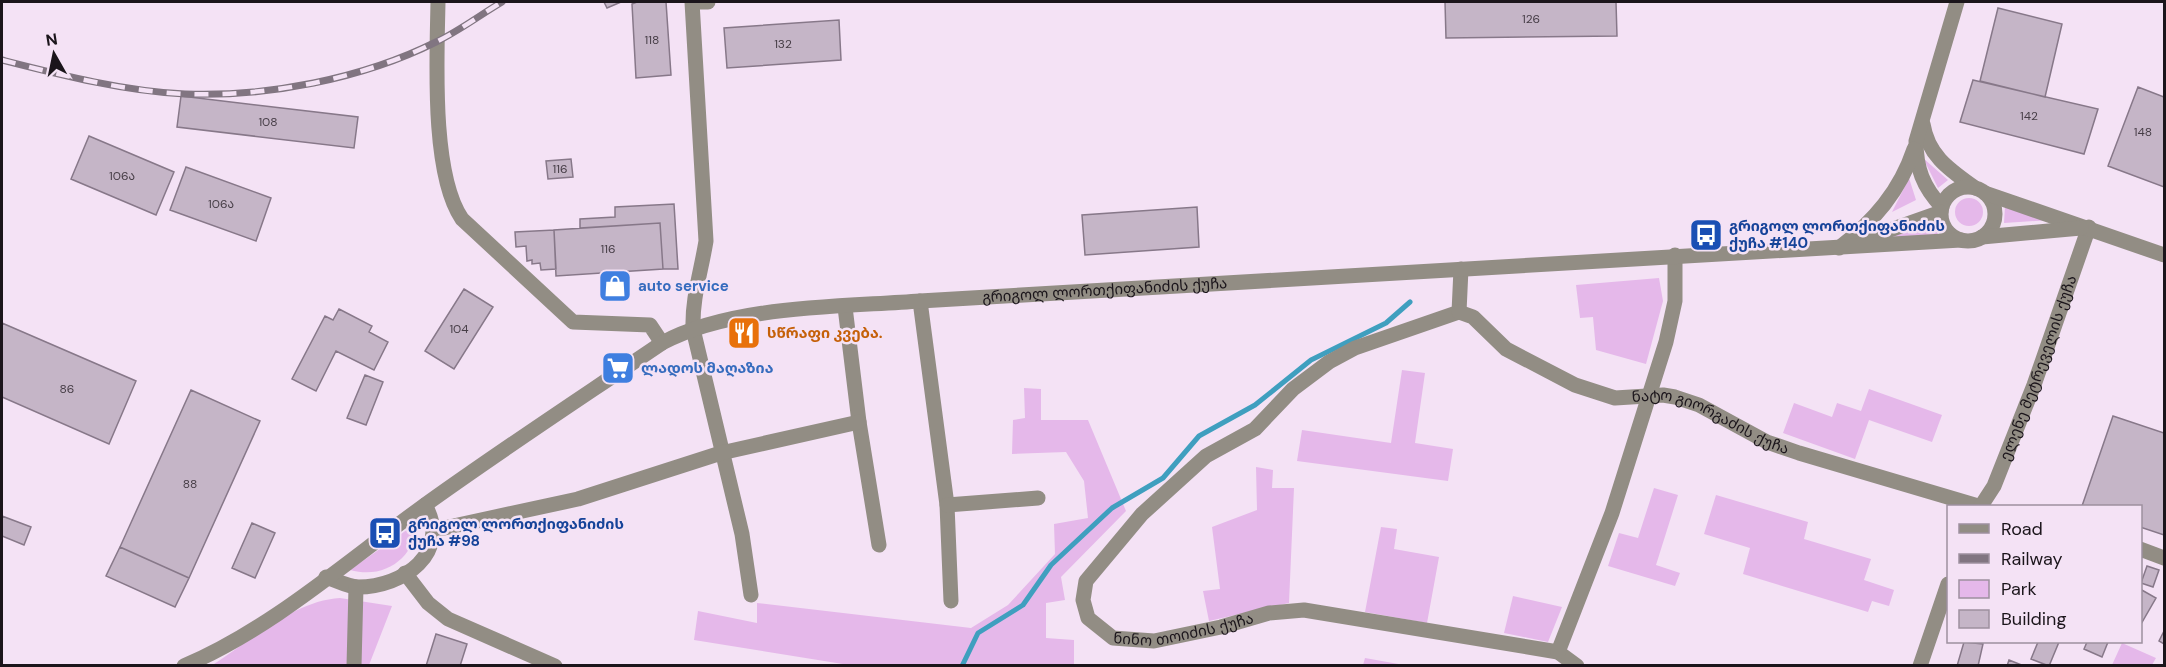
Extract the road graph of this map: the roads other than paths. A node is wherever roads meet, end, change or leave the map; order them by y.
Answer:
1 (438, 2) edge
2 (693, 2) edge
3 (708, 2) edge
4 (1957, 2) edge
5 (1922, 121) junction
6 (1916, 141) junction
7 (1980, 190) junction
8 (1941, 209) junction
9 (2089, 227) junction
10 (1982, 237) junction
11 (1961, 240) junction
12 (1839, 248) junction
13 (1675, 255) junction
14 (2164, 255) edge
15 (1461, 269) junction
16 (920, 301) junction
17 (844, 307) junction
18 (1459, 312) junction
19 (693, 329) junction
20 (662, 343) junction
21 (1649, 395) junction
22 (859, 422) junction
23 (722, 453) junction
24 (1038, 498) dead end
25 (425, 505) junction
26 (947, 505) junction
27 (1973, 505) edge
28 (1981, 505) edge
29 (435, 530) junction
30 (879, 545) dead end
31 (2142, 550) edge
32 (2164, 558) edge
33 (405, 573) junction
34 (326, 577) junction
35 (356, 587) junction
36 (1947, 587) edge
37 (751, 595) dead end
38 (951, 601) dead end
39 (1558, 652) junction
40 (184, 666) edge
41 (354, 666) edge
42 (555, 666) edge
43 (1577, 666) edge
44 (1920, 666) edge

1 - 20 street
2 - 3 street
2 - 19 street
4 - 5 street
5 - 6 street
5 - 7 street
6 - 8 street
6 - 12 street
7 - 8 street
7 - 9 street
7 - 10 street
8 - 11 street
8 - 12 street, გრიგოლ ლორთქიფანიძის ქუჩა
9 - 10 street
9 - 14 street
9 - 28 street, ელენე მეტრეველის ქუჩა
10 - 11 street
11 - 12 street, გრიგოლ ლორთქიფანიძის ქუჩა
12 - 13 street, გრიგოლ ლორთქიფანიძის ქუჩა
13 - 15 street, გრიგოლ ლორთქიფანიძის ქუჩა
13 - 21 street
15 - 16 street, გრიგოლ ლორთქიფანიძის ქუჩა
15 - 18 street
16 - 17 street, გრიგოლ ლორთქიფანიძის ქუჩა
16 - 26 street
17 - 19 street, გრიგოლ ლორთქიფანიძის ქუჩა
17 - 22 street
18 - 21 street, ნატო გიორგაძის ქუჩა
18 - 39 street, ნინო თოიძის ქუჩა
19 - 20 street, გრიგოლ ლორთქიფანიძის ქუჩა
19 - 23 street
20 - 25 street, გრიგოლ ლორთქიფანიძის ქუჩა
21 - 27 street, ნატო გიორგაძის ქუჩა
21 - 39 street
22 - 23 street
22 - 30 street
23 - 29 street
23 - 37 street
24 - 26 street
25 - 29 street
25 - 34 street, გრიგოლ ლორთქიფანიძის ქუჩა
26 - 38 street
29 - 33 street
31 - 32 street
33 - 35 street
33 - 42 street
34 - 35 street
34 - 40 street, გრიგოლ ლორთქიფანიძის ქუჩა
35 - 41 street
36 - 44 street
39 - 43 street, ნინო თოიძის ქუჩა

